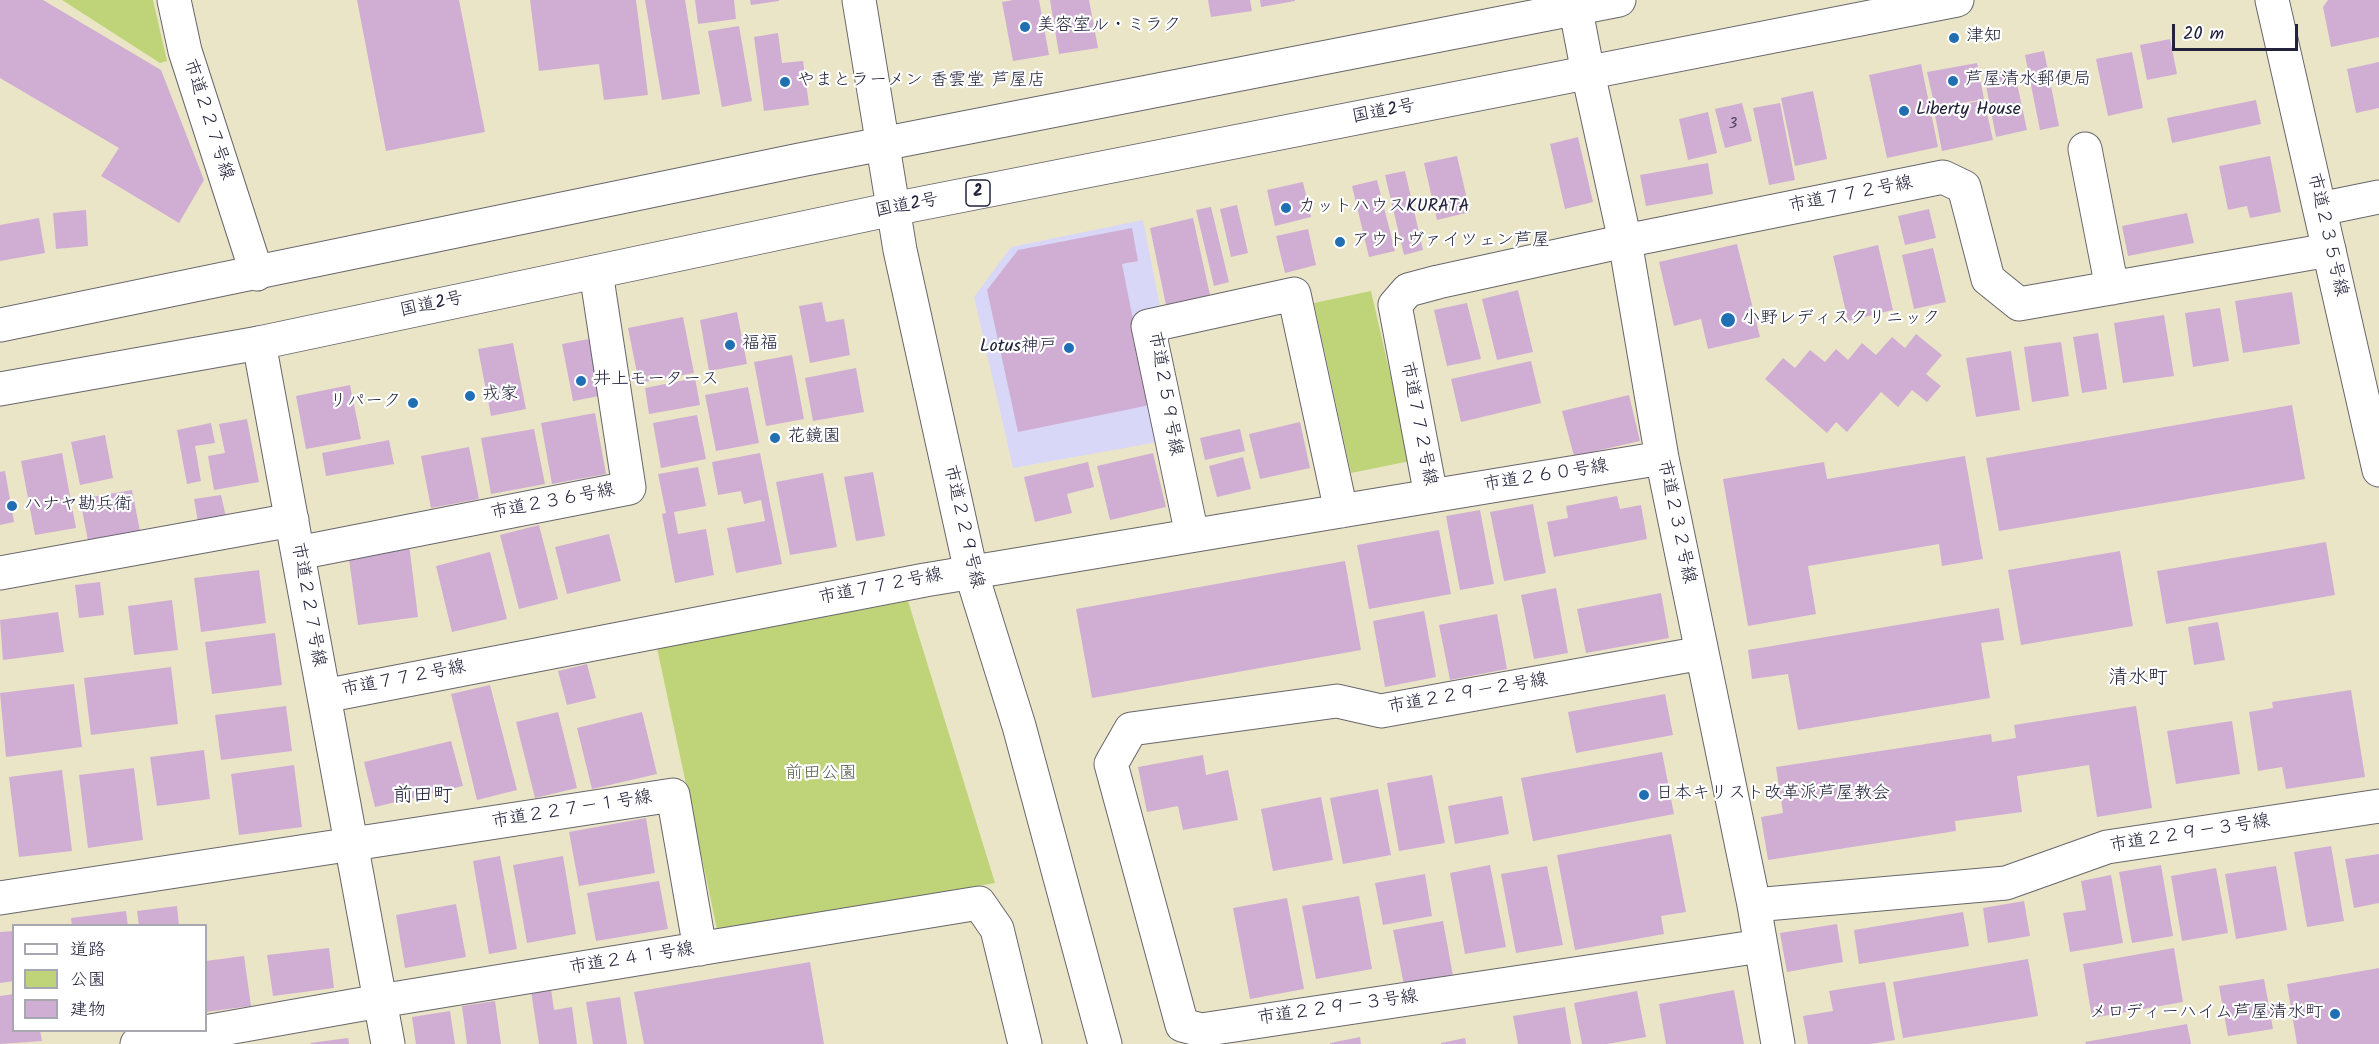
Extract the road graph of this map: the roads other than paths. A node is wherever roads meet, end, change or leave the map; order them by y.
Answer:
1 (174, 0) edge
2 (859, 0) edge
3 (1619, 0) edge
4 (1957, 0) edge
5 (2272, 0) edge
6 (1575, 4) edge
7 (1588, 73) junction
8 (882, 145) junction
9 (2085, 149) dead end
10 (2379, 197) edge
11 (893, 209) junction
12 (2320, 209) junction
13 (1625, 241) junction
14 (2329, 250) junction
15 (596, 272) junction
16 (257, 274) junction
17 (2112, 288) junction
18 (0, 325) edge
19 (259, 343) junction
20 (0, 389) edge
21 (2372, 402) edge
22 (1662, 458) junction
23 (2379, 470) edge
24 (1431, 496) junction
25 (1341, 511) junction
26 (291, 520) junction
27 (1192, 535) junction
28 (298, 553) junction
29 (971, 572) junction
30 (0, 573) edge
31 (1702, 653) junction
32 (324, 696) junction
33 (1111, 764) joint
34 (2379, 806) edge
35 (352, 845) junction
36 (0, 898) edge
37 (1755, 905) junction
38 (1761, 946) junction
39 (700, 949) junction
40 (380, 1001) junction
41 (205, 1032) edge
42 (207, 1032) edge
43 (137, 1044) edge
44 (388, 1044) edge
45 (1025, 1044) edge
46 (1105, 1044) edge
47 (1779, 1044) edge

1 - 16 main road, 市道２２７号線
2 - 8 main road, 市道２２９号線
3 - 6 main road
4 - 7 main road, 国道2号 / 2
5 - 12 main road, 市道２３５号線
6 - 7 main road, 市道２３２号線
6 - 8 main road
7 - 11 main road, 国道2号 / 2
7 - 13 main road, 市道２３２号線
8 - 11 main road, 市道２２９号線
8 - 16 main road
9 - 17 main road
10 - 12 main road
11 - 15 main road, 国道2号 / 2
11 - 29 main road, 市道２２９号線
12 - 14 main road, 市道２３５号線
13 - 17 main road, 市道７７２号線
13 - 22 main road, 市道２３２号線
13 - 24 main road, 市道７７２号線
14 - 17 main road, 市道７７２号線
14 - 21 main road, 市道２３５号線
15 - 19 main road, 国道2号 / 2
15 - 28 main road, 市道２３６号線
16 - 18 main road
19 - 20 main road, 国道2号 / 2
19 - 26 main road, 市道２２７号線
21 - 23 main road, 市道２３５号線
22 - 24 main road, 市道２６０号線
22 - 31 main road, 市道２３２号線
24 - 25 main road, 市道７７２号線
25 - 27 main road, 市道７７２号線
25 - 27 main road, 市道２５９号線
26 - 28 main road, 市道２２７号線
26 - 30 main road
27 - 29 main road, 市道７７２号線
28 - 32 main road, 市道２２７号線
29 - 32 main road, 市道７７２号線
29 - 46 main road, 市道２２９号線
31 - 33 main road, 市道２２９－２号線
31 - 37 main road, 市道２３２号線
32 - 35 main road, 市道２２７号線
33 - 38 main road, 市道２２９－３号線
34 - 37 main road, 市道２２９－３号線
35 - 36 main road
35 - 39 main road, 市道２２７－１号線
35 - 40 main road, 市道２２７号線
37 - 38 main road, 市道２３２号線
38 - 47 main road, 市道２３２号線
39 - 40 main road, 市道２４１号線
39 - 45 main road, 市道２４１号線
40 - 42 main road, 市道２４１号線
40 - 44 main road, 市道２２７号線
41 - 43 main road, 市道２４１号線

